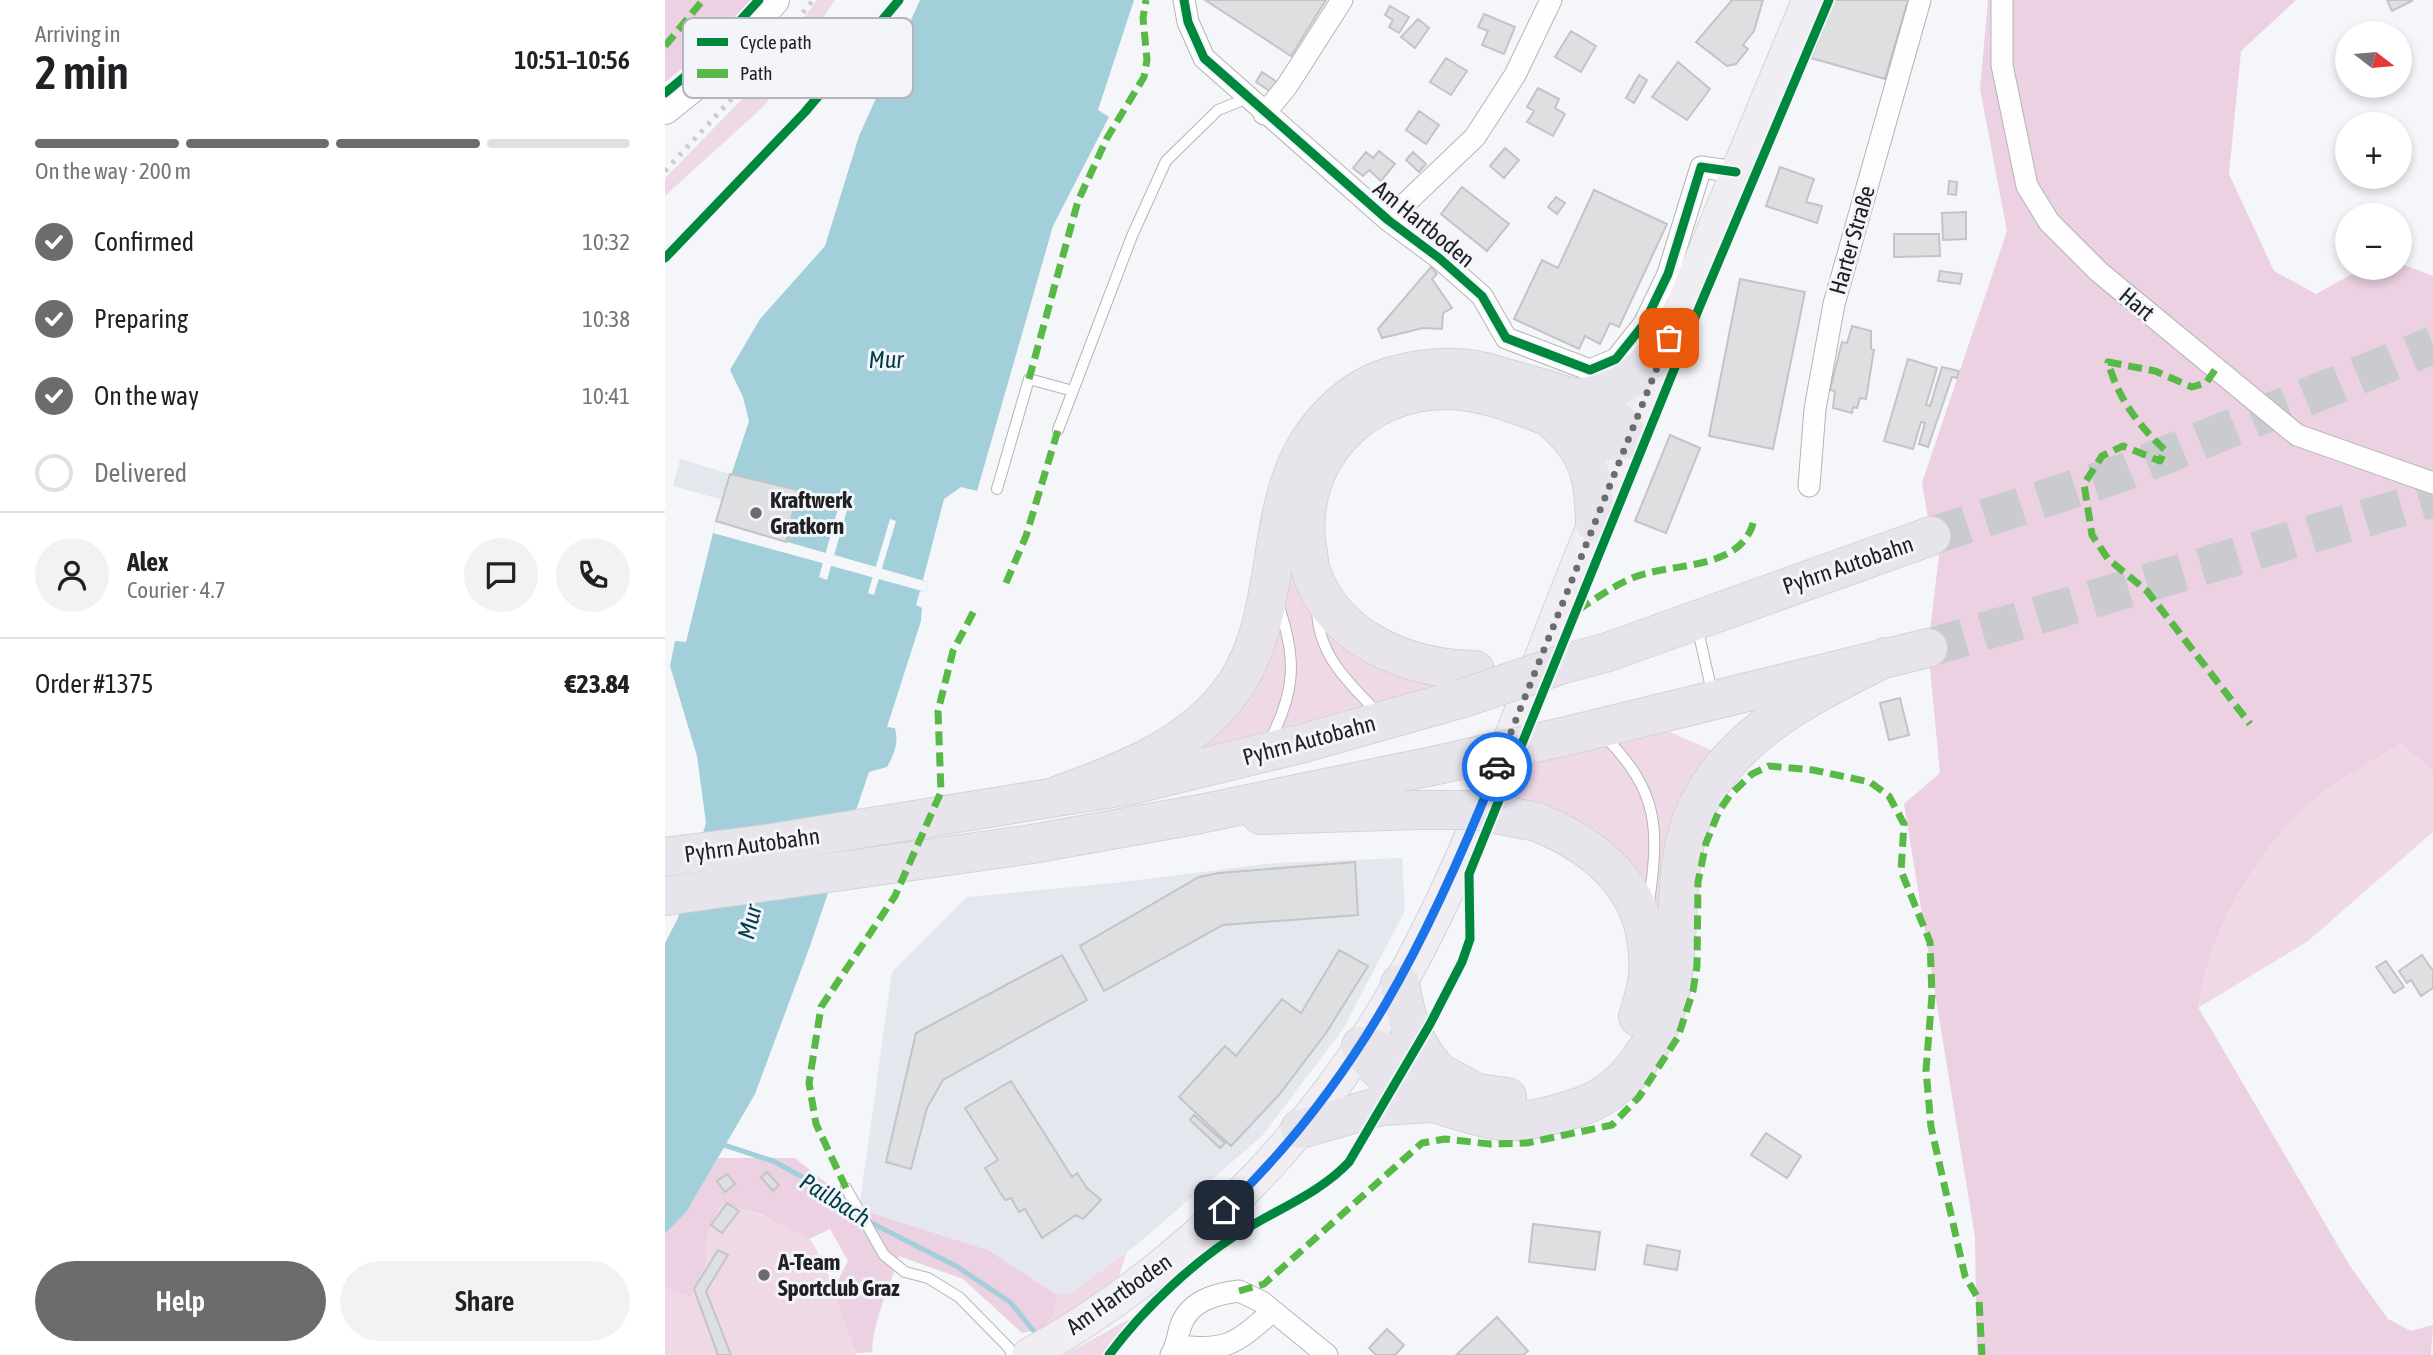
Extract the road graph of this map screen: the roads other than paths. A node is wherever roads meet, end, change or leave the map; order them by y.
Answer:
1 (774, 0) edge
2 (1184, 0) edge
3 (1342, 0) edge
4 (1551, 0) edge
5 (1809, 0) edge
6 (1920, 0) edge
7 (2002, 0) edge
8 (758, 18) edge
9 (683, 95) edge
10 (1248, 98) junction
11 (665, 109) edge
12 (1264, 114) junction
13 (1736, 173) junction
14 (1388, 220) junction
15 (1669, 338) junction
16 (1073, 391) junction
17 (1563, 409) junction
18 (1058, 430) dead end
19 (1629, 439) junction
20 (2433, 482) edge
21 (1809, 486) dead end
22 (997, 489) dead end
23 (1595, 523) junction
24 (1931, 536) tunnel mouth
25 (1271, 581) junction
26 (1317, 583) junction
27 (1695, 621) junction
28 (1928, 648) tunnel mouth
29 (1886, 657) junction
30 (1469, 684) junction
31 (1714, 699) junction
32 (1385, 720) junction
33 (1584, 732) junction
34 (1263, 753) junction
35 (1059, 795) junction
36 (1200, 814) junction
37 (665, 857) edge
38 (665, 896) edge
39 (1646, 933) junction
40 (1400, 984) junction
41 (1361, 1046) junction
42 (1434, 1088) junction
43 (1300, 1129) junction
44 (846, 1188) dead end
45 (1273, 1311) junction
46 (1033, 1350) edge
47 (1174, 1350) edge
48 (1327, 1355) edge

1 - 8 main road
2 - 10 street, Am Hartboden
3 - 12 street
4 - 14 street, Am Hartboden
5 - 13 main road, Am Hartboden
6 - 21 street, Harter Straße
7 - 20 street, Hart
9 - 11 main road
10 - 12 street, Am Hartboden
10 - 16 lane
12 - 14 street, Am Hartboden
13 - 14 street, Am Hartboden
13 - 15 main road, Am Hartboden
15 - 17 highway
15 - 19 main road, Am Hartboden
16 - 18 lane
16 - 22 lane
17 - 19 highway
17 - 23 highway
17 - 25 highway
17 - 26 highway
19 - 23 main road, Am Hartboden
23 - 40 main road, Am Hartboden
24 - 27 highway, Pyhrn Autobahn
25 - 34 lane
25 - 35 highway
26 - 30 highway
26 - 32 lane
27 - 30 highway, Pyhrn Autobahn, bridge
27 - 31 lane
28 - 29 highway, Pyhrn Autobahn
29 - 31 highway, Pyhrn Autobahn
29 - 42 highway
30 - 32 highway, Pyhrn Autobahn
31 - 33 highway, Pyhrn Autobahn
32 - 34 highway, Pyhrn Autobahn
33 - 36 highway, Pyhrn Autobahn, bridge
33 - 39 lane
34 - 35 highway, Pyhrn Autobahn
35 - 37 highway, Pyhrn Autobahn
36 - 38 highway, Pyhrn Autobahn
36 - 39 highway, bridge
39 - 42 highway
40 - 41 main road, Am Hartboden
40 - 42 highway
41 - 42 highway
41 - 43 main road, Am Hartboden
42 - 43 highway
43 - 46 main road, Am Hartboden
44 - 46 lane
45 - 47 street
45 - 47 street
45 - 48 street

